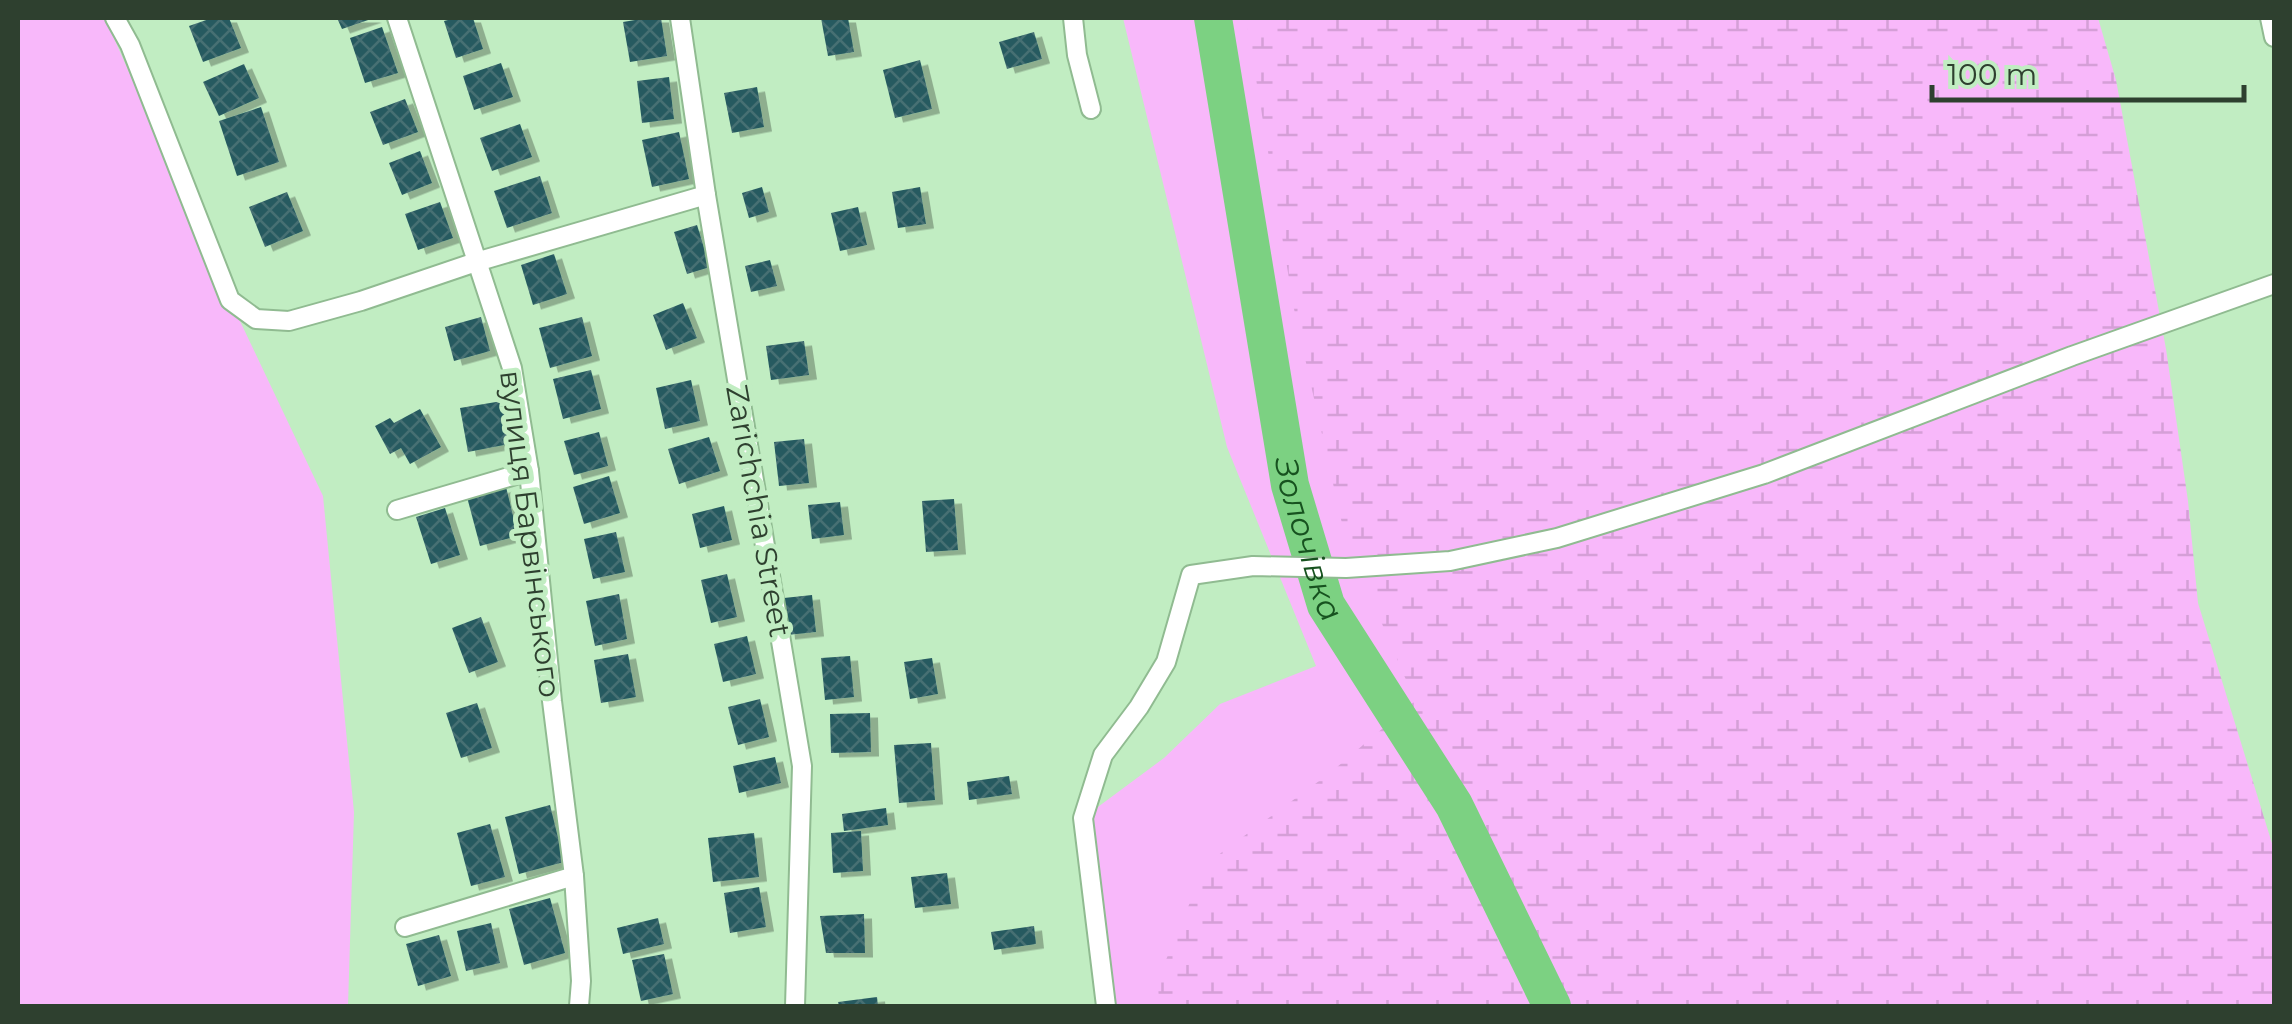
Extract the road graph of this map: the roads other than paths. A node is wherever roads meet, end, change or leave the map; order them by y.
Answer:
1 (114, 18) edge
2 (398, 18) edge
3 (680, 18) edge
4 (1074, 18) edge
5 (2270, 18) edge
6 (2274, 37) edge
7 (1090, 109) dead end
8 (706, 195) junction
9 (476, 262) junction
10 (2274, 284) edge
11 (529, 471) junction
12 (396, 510) dead end
13 (574, 876) junction
14 (404, 927) dead end
15 (579, 1006) edge
16 (795, 1006) edge
17 (1106, 1006) edge

1 - 9 street
2 - 9 street, вулиця Барвінського
3 - 8 street, Zarichchia Street
4 - 7 street
5 - 6 street
8 - 9 street
8 - 16 street, Zarichchia Street
9 - 11 street, вулиця Барвінського
10 - 17 street
11 - 12 street
11 - 13 street, вулиця Барвінського
13 - 14 street
13 - 15 street, вулиця Барвінського

